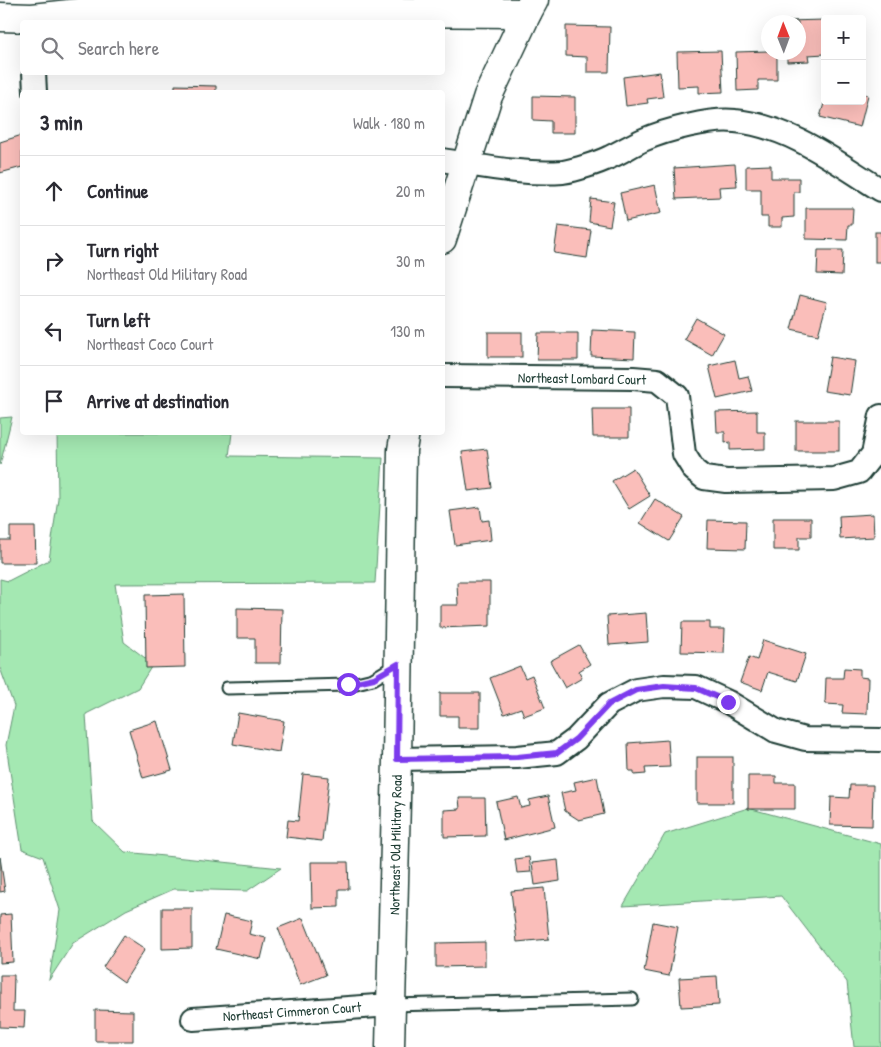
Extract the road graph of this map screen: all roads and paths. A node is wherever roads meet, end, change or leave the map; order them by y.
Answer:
1 (108, 5) edge
2 (530, 6) edge
3 (0, 17) edge
4 (32, 20) edge
5 (34, 75) edge
6 (35, 90) edge
7 (454, 162) edge
8 (881, 190) edge
9 (445, 220) edge
10 (445, 376) edge
11 (881, 416) edge
12 (404, 435) edge
13 (398, 664) junction
14 (227, 688) dead end
15 (881, 740) edge
16 (397, 759) junction
17 (632, 999) dead end
18 (391, 1005) junction
19 (193, 1019) dead end
20 (390, 1047) edge

1 - 2 street
1 - 4 street
2 - 7 street
3 - 4 street
5 - 6 street
7 - 8 street
7 - 9 street
10 - 11 street, Northeast Lombard Court
12 - 13 street, Northeast Old Military Road
13 - 14 lane
13 - 16 street, Northeast Old Military Road
15 - 16 street
16 - 18 street, Northeast Old Military Road
17 - 18 lane
18 - 19 street, Northeast Cimmeron Court
18 - 20 street, Northeast Old Military Road

